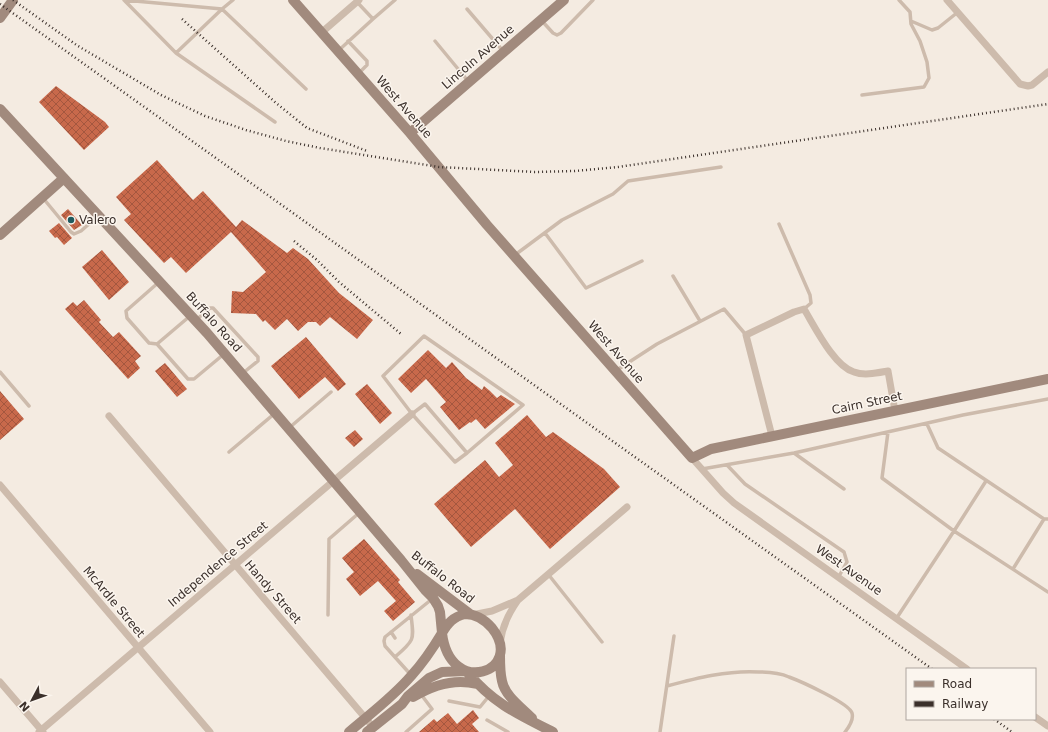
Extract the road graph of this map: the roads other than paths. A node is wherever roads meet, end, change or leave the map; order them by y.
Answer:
1 (13, 0) edge
2 (124, 0) edge
3 (233, 0) edge
4 (293, 0) edge
5 (395, 0) edge
6 (564, 0) edge
7 (593, 0) edge
8 (899, 0) edge
9 (947, 0) edge
10 (358, 1) edge
11 (222, 9) junction
12 (466, 9) dead end
13 (958, 12) junction
14 (0, 18) edge
15 (373, 19) junction
16 (541, 20) junction
17 (911, 21) junction
18 (321, 33) junction
19 (348, 41) junction
20 (435, 41) dead end
21 (337, 51) junction
22 (504, 52) junction
23 (176, 53) junction
24 (1048, 72) edge
25 (358, 74) junction
26 (469, 82) junction
27 (306, 89) dead end
28 (862, 95) dead end
29 (0, 109) edge
30 (275, 122) dead end
31 (410, 133) junction
32 (721, 167) dead end
33 (64, 178) junction
34 (42, 198) junction
35 (99, 216) junction
36 (779, 224) dead end
37 (545, 233) junction
38 (0, 235) edge
39 (514, 256) junction
40 (642, 261) dead end
41 (673, 276) dead end
42 (160, 282) junction
43 (804, 309) junction
44 (193, 318) junction
45 (700, 321) junction
46 (746, 335) junction
47 (157, 344) junction
48 (225, 353) junction
49 (616, 371) junction
50 (0, 372) edge
51 (242, 374) junction
52 (1048, 379) edge
53 (331, 392) dead end
54 (1048, 399) edge
55 (29, 406) dead end
56 (896, 411) junction
57 (275, 413) junction
58 (412, 414) junction
59 (109, 416) dead end
60 (927, 424) junction
61 (288, 429) junction
62 (888, 432) junction
63 (772, 436) junction
64 (229, 452) dead end
65 (467, 453) junction
66 (794, 453) junction
67 (692, 458) junction
68 (727, 465) junction
69 (702, 469) junction
70 (333, 481) junction
71 (986, 481) junction
72 (0, 485) edge
73 (844, 489) dead end
74 (627, 507) dead end
75 (360, 512) junction
76 (1046, 519) edge
77 (954, 531) junction
78 (401, 560) junction
79 (235, 565) junction
80 (1013, 569) junction
81 (548, 574) junction
82 (838, 578) junction
83 (1048, 592) edge
84 (433, 598) junction
85 (518, 600) junction
86 (328, 615) dead end
87 (411, 615) junction
88 (471, 615) junction
89 (896, 619) junction
90 (391, 632) junction
91 (442, 633) junction
92 (674, 636) dead end
93 (395, 638) dead end
94 (602, 642) dead end
95 (500, 643) junction
96 (138, 647) junction
97 (500, 655) junction
98 (395, 657) junction
99 (966, 668) edge
100 (467, 671) junction
101 (412, 676) junction
102 (0, 682) edge
103 (477, 684) junction
104 (666, 686) junction
105 (420, 694) junction
106 (490, 695) junction
107 (448, 701) dead end
108 (402, 704) junction
109 (366, 718) junction
110 (1036, 718) edge
111 (487, 720) dead end
112 (537, 723) junction
113 (1048, 726) edge
114 (370, 729) edge
115 (41, 731) edge
116 (210, 732) edge
117 (349, 732) edge
118 (406, 732) edge
119 (508, 732) edge
120 (553, 732) edge
121 (660, 732) edge
122 (845, 732) edge

1 - 14 main road
2 - 11 lane
2 - 23 lane
3 - 11 lane
4 - 18 main road, West Avenue
5 - 15 lane
6 - 16 main road, Lincoln Avenue
7 - 16 lane
8 - 17 lane
9 - 13 street
10 - 15 lane
10 - 18 street
11 - 23 lane
11 - 27 lane
12 - 22 lane
13 - 17 lane
13 - 24 street
15 - 19 lane
16 - 22 main road, Lincoln Avenue
17 - 28 lane
18 - 21 main road, West Avenue
19 - 21 lane
19 - 25 lane
20 - 26 lane
21 - 25 main road, West Avenue
22 - 26 main road, Lincoln Avenue
23 - 30 lane
25 - 31 main road, West Avenue
26 - 31 main road, Lincoln Avenue
29 - 33 main road, Buffalo Road
31 - 39 main road, West Avenue
32 - 37 lane
33 - 34 main road
33 - 35 main road, Buffalo Road
34 - 35 lane
34 - 38 main road
35 - 42 main road, Buffalo Road
36 - 43 lane
37 - 39 lane
37 - 40 lane
39 - 49 main road, West Avenue
41 - 45 lane
42 - 44 main road, Buffalo Road
42 - 47 lane
43 - 46 street
43 - 56 street
44 - 47 lane
44 - 48 main road, Buffalo Road
44 - 51 lane
45 - 46 lane
45 - 49 lane
46 - 63 street
47 - 48 lane
48 - 51 main road, Buffalo Road
49 - 67 main road, West Avenue
50 - 55 lane
51 - 57 main road, Buffalo Road
52 - 56 main road, Cairn Street
53 - 61 lane
54 - 60 lane
56 - 63 main road, Cairn Street
57 - 61 main road, Buffalo Road
57 - 64 lane
58 - 65 lane
58 - 65 lane
58 - 65 lane
58 - 70 street, Independence Street
59 - 79 street, Handy Street
60 - 62 lane
60 - 71 lane
61 - 70 main road, Buffalo Road
62 - 66 lane
62 - 77 lane
63 - 67 main road, Cairn Street
66 - 68 lane
66 - 73 lane
67 - 69 street, West Avenue
68 - 69 lane
68 - 82 lane
69 - 82 street, West Avenue
70 - 75 main road, Buffalo Road
70 - 79 street, Independence Street
71 - 76 lane
71 - 77 lane
72 - 96 street, McArdle Street
74 - 81 street
75 - 78 main road, Buffalo Road
75 - 86 lane
76 - 80 lane
77 - 80 lane
77 - 89 lane
78 - 84 main road, Buffalo Road
78 - 88 main road, Buffalo Road
79 - 96 street, Independence Street
79 - 109 street, Handy Street
80 - 83 lane
81 - 85 street
81 - 94 lane
82 - 89 street, West Avenue
84 - 87 lane
84 - 91 main road, Buffalo Road
85 - 88 street
85 - 95 street
87 - 90 lane
87 - 98 lane
88 - 91 main road
88 - 95 main road
89 - 99 street, West Avenue
90 - 93 lane
90 - 98 lane
91 - 100 main road
91 - 101 main road
92 - 104 lane
95 - 97 main road
96 - 115 street, Independence Street
96 - 116 street, McArdle Street
97 - 100 main road
97 - 112 main road
98 - 101 lane
100 - 103 main road
100 - 108 main road
101 - 109 main road
102 - 115 street
103 - 105 main road
103 - 106 main road
104 - 121 lane
104 - 122 lane
105 - 108 main road
105 - 118 lane
106 - 107 lane
106 - 112 main road
108 - 114 main road
109 - 114 street, Handy Street
109 - 117 main road
110 - 113 street
111 - 119 lane
112 - 120 main road

